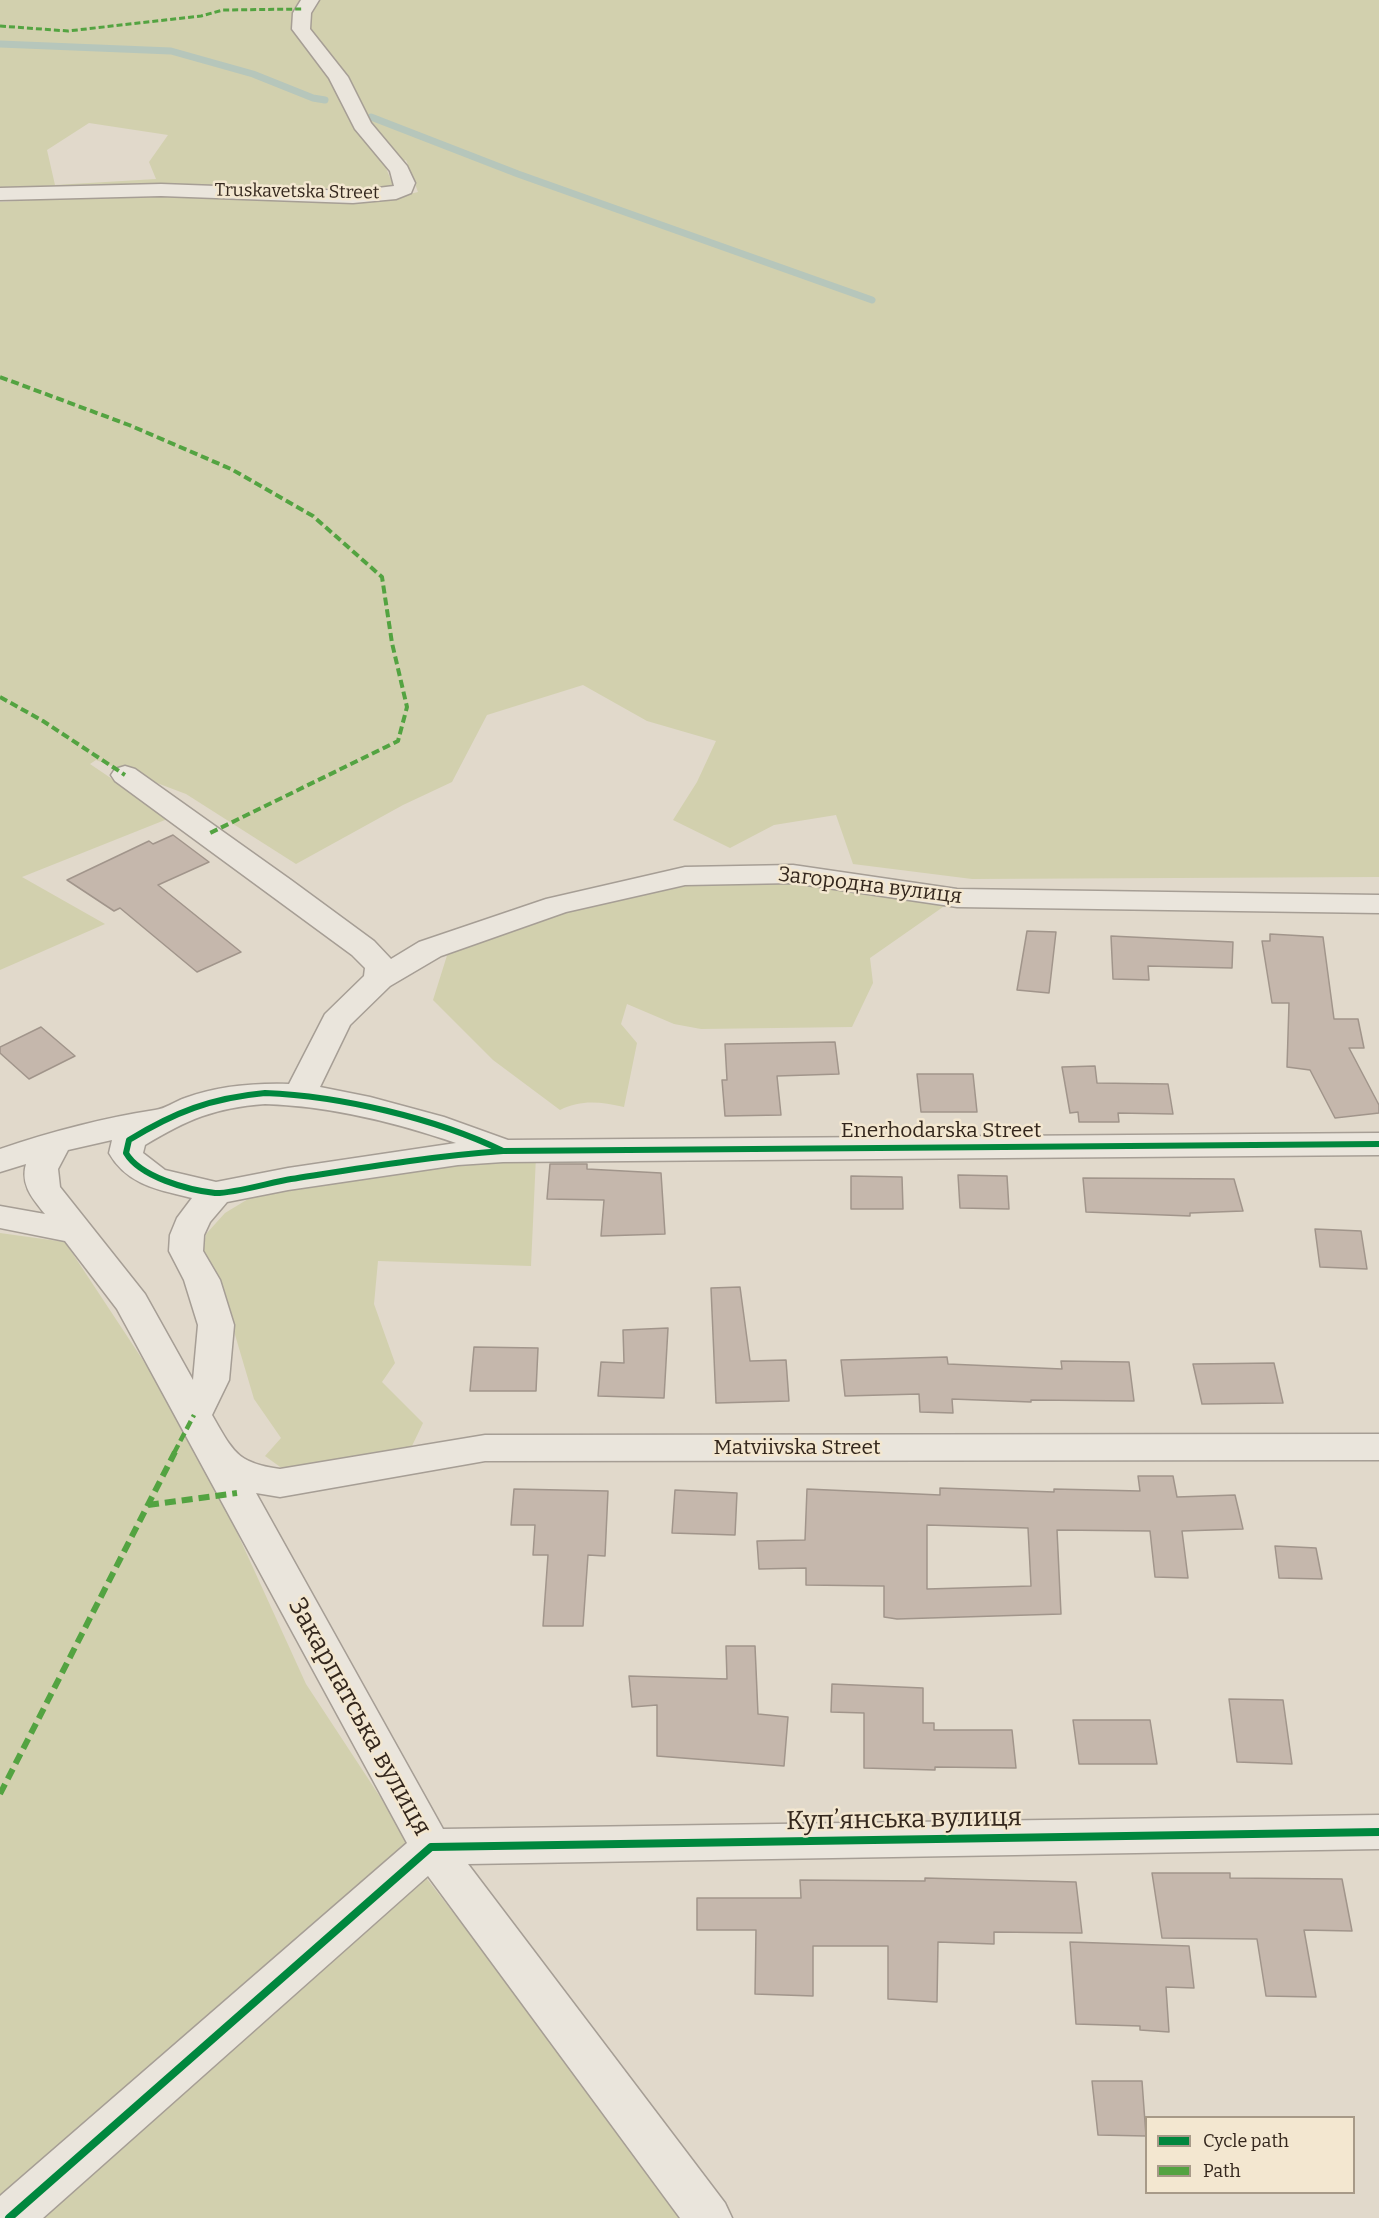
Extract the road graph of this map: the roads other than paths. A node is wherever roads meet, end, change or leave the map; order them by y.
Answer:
1 (310, 0) edge
2 (0, 194) edge
3 (125, 775) dead end
4 (1379, 904) edge
5 (379, 979) junction
6 (302, 1093) junction
7 (165, 1117) junction
8 (56, 1142) junction
9 (1379, 1144) edge
10 (503, 1151) junction
11 (0, 1161) edge
12 (216, 1193) junction
13 (0, 1217) edge
14 (74, 1231) junction
15 (195, 1415) junction
16 (1379, 1447) edge
17 (222, 1463) junction
18 (1379, 1832) edge
19 (431, 1847) junction
20 (9, 2218) edge
21 (708, 2218) edge

1 - 2 street, Truskavetska Street
3 - 5 street
4 - 5 street, Загородна вулиця
5 - 6 street, Загородна вулиця
6 - 7 street
6 - 10 street
7 - 8 street
7 - 12 street
8 - 11 street
8 - 14 street, Закарпатська вулиця
9 - 10 street, Enerhodarska Street
10 - 12 street, Enerhodarska Street
12 - 15 street
13 - 14 street
14 - 15 street, Закарпатська вулиця
15 - 17 street, Закарпатська вулиця
16 - 17 street, Matviivska Street
17 - 19 street, Закарпатська вулиця
18 - 19 street, Купʼянська вулиця
19 - 20 street
19 - 21 street, Закарпатська вулиця

